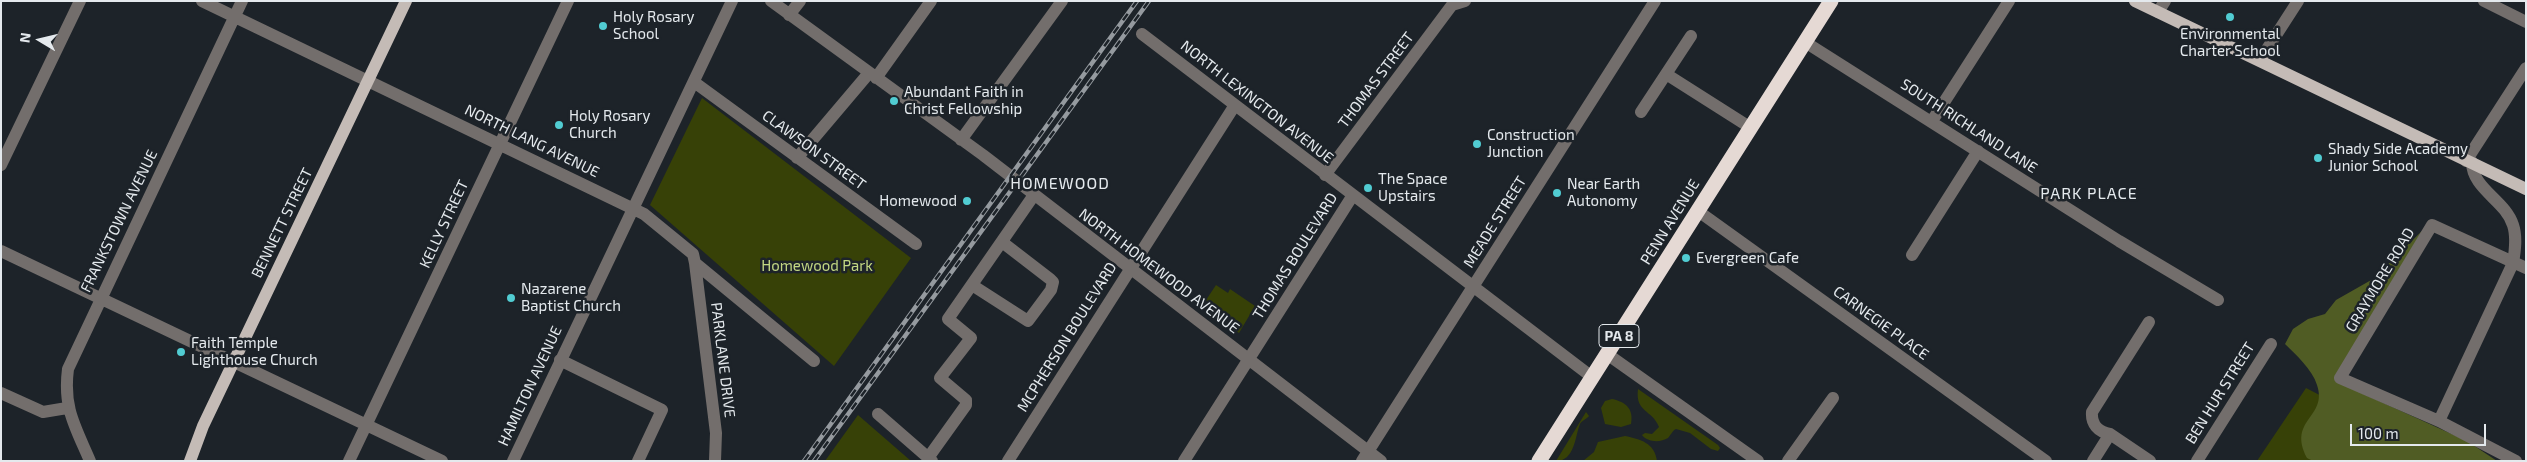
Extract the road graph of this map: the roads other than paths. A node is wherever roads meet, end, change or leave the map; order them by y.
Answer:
1 (80, 1) edge
2 (202, 1) edge
3 (242, 1) edge
4 (406, 1) edge
5 (568, 1) edge
6 (732, 1) edge
7 (771, 1) edge
8 (800, 1) edge
9 (931, 1) edge
10 (1062, 1) edge
11 (1655, 1) edge
12 (1831, 1) edge
13 (2009, 1) edge
14 (2135, 1) edge
15 (2165, 1) edge
16 (2298, 1) edge
17 (2484, 1) edge
18 (1459, 3) edge
19 (2158, 12) junction
20 (789, 15) junction
21 (235, 16) junction
22 (2526, 22) edge
23 (1142, 34) dead end
24 (1691, 36) dead end
25 (1806, 42) junction
26 (2260, 60) junction
27 (2526, 68) edge
28 (1666, 74) junction
29 (872, 76) junction
30 (368, 82) junction
31 (694, 82) junction
32 (1235, 105) junction
33 (1641, 112) dead end
34 (1932, 121) junction
35 (1751, 128) junction
36 (961, 140) junction
37 (501, 144) junction
38 (1978, 151) junction
39 (798, 158) junction
40 (2469, 162) junction
41 (1, 165) edge
42 (1324, 175) junction
43 (2526, 188) edge
44 (1034, 195) junction
45 (1353, 195) junction
46 (634, 208) junction
47 (1698, 211) junction
48 (1002, 242) junction
49 (916, 244) dead end
50 (1, 251) edge
51 (1912, 255) dead end
52 (695, 263) junction
53 (2513, 264) junction
54 (2526, 268) edge
55 (1129, 269) junction
56 (972, 285) junction
57 (1473, 286) junction
58 (100, 298) junction
59 (2218, 300) dead end
60 (2149, 322) dead end
61 (2271, 344) dead end
62 (1607, 354) junction
63 (560, 360) junction
64 (1249, 360) junction
65 (814, 361) dead end
66 (234, 362) junction
67 (1592, 377) junction
68 (1, 393) edge
69 (1833, 398) dead end
70 (67, 408) junction
71 (878, 414) dead end
72 (2439, 421) junction
73 (366, 426) junction
74 (2110, 434) junction
75 (1365, 456) edge
76 (930, 459) edge
77 (90, 461) edge
78 (190, 461) edge
79 (350, 461) edge
80 (442, 461) edge
81 (513, 461) edge
82 (638, 461) edge
83 (715, 461) edge
84 (1008, 461) edge
85 (1184, 461) edge
86 (1381, 461) edge
87 (1539, 461) edge
88 (1758, 461) edge
89 (1788, 461) edge
90 (2046, 461) edge
91 (2093, 461) edge
92 (2150, 461) edge
93 (2197, 461) edge
94 (2516, 461) edge

1 - 41 street
2 - 21 street, NORTH LANG AVENUE
3 - 21 street, FRANKSTOWN AVENUE
4 - 30 main road, BENNETT STREET
5 - 37 street, KELLY STREET
6 - 31 street, HAMILTON AVENUE
7 - 20 street, NORTH HOMEWOOD AVENUE
8 - 20 street
9 - 29 street
10 - 36 street
11 - 57 street, MEADE STREET
12 - 25 highway, PENN AVENUE / PA 8
13 - 34 street
14 - 19 main road
15 - 19 street
16 - 26 street
17 - 22 street
18 - 42 street, THOMAS STREET
19 - 26 main road
20 - 29 street, NORTH HOMEWOOD AVENUE
21 - 30 street, NORTH LANG AVENUE
21 - 58 street, FRANKSTOWN AVENUE
23 - 32 street, NORTH LEXINGTON AVENUE
24 - 28 street
25 - 34 street, SOUTH RICHLAND LANE
25 - 35 highway, PENN AVENUE / PA 8
26 - 40 main road
27 - 40 street
28 - 33 street
28 - 35 street
29 - 36 street, NORTH HOMEWOOD AVENUE
29 - 39 street
30 - 37 street, NORTH LANG AVENUE
30 - 66 main road, BENNETT STREET
31 - 39 street, CLAWSON STREET
31 - 46 street, HAMILTON AVENUE
32 - 42 street, NORTH LEXINGTON AVENUE
32 - 55 street, MCPHERSON BOULEVARD
34 - 38 street, SOUTH RICHLAND LANE
35 - 47 highway, PENN AVENUE / PA 8
36 - 44 street, NORTH HOMEWOOD AVENUE
37 - 46 street, NORTH LANG AVENUE
37 - 73 street, KELLY STREET
38 - 51 street
38 - 59 street, SOUTH RICHLAND LANE
39 - 49 street, CLAWSON STREET
40 - 43 main road
40 - 53 street
42 - 45 street, NORTH LEXINGTON AVENUE
44 - 48 street
44 - 55 street, NORTH HOMEWOOD AVENUE
45 - 57 street, NORTH LEXINGTON AVENUE
45 - 64 street, THOMAS BOULEVARD
46 - 52 street, NORTH LANG AVENUE
46 - 63 street, HAMILTON AVENUE
47 - 62 highway, PENN AVENUE / PA 8
47 - 90 street, CARNEGIE PLACE
48 - 56 street
48 - 56 street
50 - 58 street
52 - 65 street, NORTH LANG AVENUE
52 - 83 street, PARKLANE DRIVE
53 - 54 street, GRAYMORE ROAD
53 - 72 street
53 - 72 street, GRAYMORE ROAD
55 - 64 street, NORTH HOMEWOOD AVENUE
55 - 84 street, MCPHERSON BOULEVARD
56 - 76 street
57 - 67 street, NORTH LEXINGTON AVENUE
57 - 75 street, MEADE STREET
58 - 66 street
58 - 70 street, FRANKSTOWN AVENUE
60 - 74 street
61 - 93 street, BEN HUR STREET
62 - 67 highway, PENN AVENUE / PA 8
62 - 88 street
63 - 81 street, HAMILTON AVENUE
63 - 82 street
64 - 75 street, NORTH HOMEWOOD AVENUE
64 - 85 street, THOMAS BOULEVARD
66 - 73 street
66 - 78 main road, BENNETT STREET
67 - 87 highway, PENN AVENUE / PA 8
68 - 70 street
69 - 89 street
70 - 77 street, FRANKSTOWN AVENUE
71 - 76 street
72 - 94 street
73 - 79 street, KELLY STREET
73 - 80 street
74 - 91 street
74 - 92 street
75 - 86 street, NORTH HOMEWOOD AVENUE

